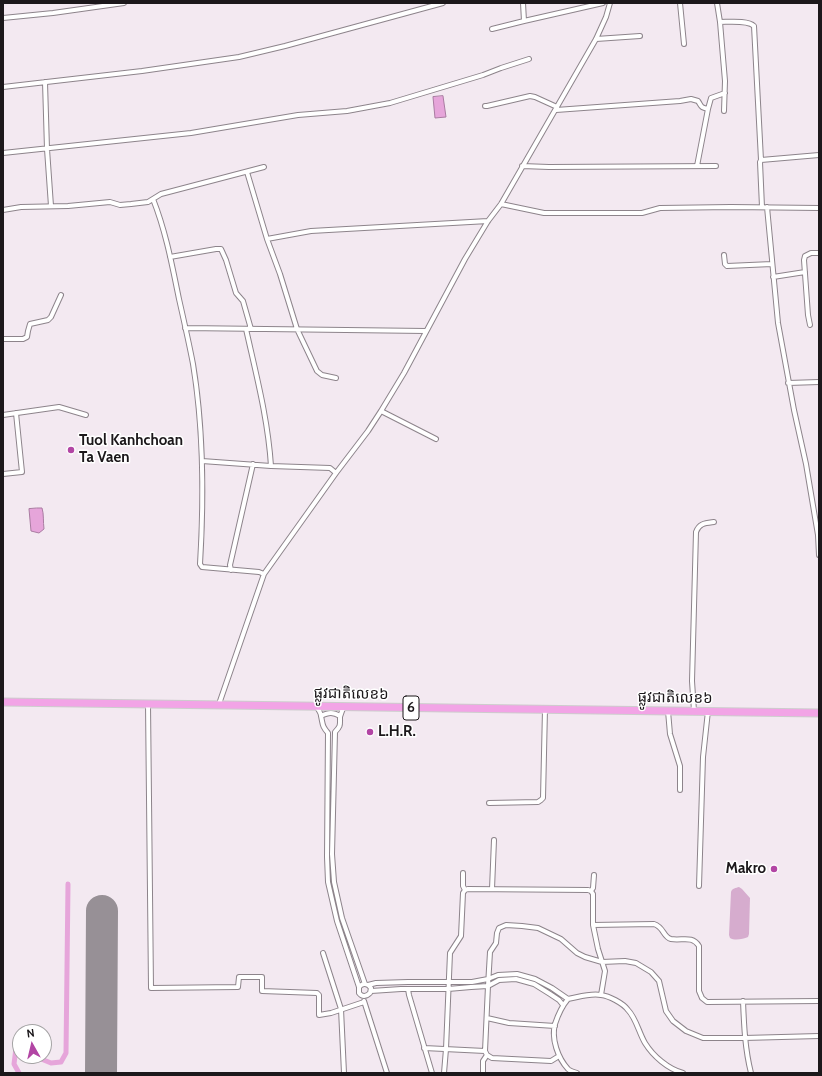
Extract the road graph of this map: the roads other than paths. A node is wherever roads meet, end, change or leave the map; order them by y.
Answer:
1 (124, 3) edge
2 (443, 3) edge
3 (523, 3) edge
4 (603, 3) edge
5 (610, 3) edge
6 (680, 3) edge
7 (717, 3) edge
8 (3, 18) edge
9 (524, 21) junction
10 (720, 22) junction
11 (492, 30) dead end
12 (640, 36) dead end
13 (596, 39) junction
14 (684, 44) dead end
15 (529, 59) dead end
16 (45, 82) junction
17 (3, 87) edge
18 (725, 93) junction
19 (485, 106) dead end
20 (708, 108) junction
21 (556, 109) junction
22 (724, 111) dead end
23 (47, 149) junction
24 (3, 153) edge
25 (819, 155) edge
26 (761, 160) junction
27 (522, 166) junction
28 (697, 166) junction
29 (716, 166) dead end
30 (264, 168) dead end
31 (247, 172) junction
32 (153, 200) junction
33 (501, 204) junction
34 (51, 206) junction
35 (765, 207) junction
36 (819, 208) edge
37 (3, 210) edge
38 (488, 221) junction
39 (268, 239) junction
40 (819, 253) edge
41 (724, 255) dead end
42 (170, 257) junction
43 (772, 264) junction
44 (805, 272) junction
45 (773, 277) junction
46 (62, 295) dead end
47 (810, 325) dead end
48 (185, 328) junction
49 (246, 328) junction
50 (251, 328) junction
51 (297, 329) junction
52 (426, 331) junction
53 (3, 339) edge
54 (336, 378) dead end
55 (819, 382) edge
56 (788, 383) junction
57 (381, 411) junction
58 (16, 413) junction
59 (3, 415) edge
60 (86, 415) dead end
61 (436, 439) dead end
62 (202, 461) junction
63 (253, 464) junction
64 (271, 466) junction
65 (336, 473) junction
66 (3, 474) edge
67 (714, 522) dead end
68 (819, 554) edge
69 (231, 570) junction
70 (264, 574) junction
71 (3, 702) edge
72 (148, 704) junction
73 (219, 704) junction
74 (316, 706) junction
75 (344, 707) junction
76 (546, 709) junction
77 (668, 711) junction
78 (694, 711) junction
79 (708, 711) junction
80 (819, 713) edge
81 (321, 716) junction
82 (340, 716) junction
83 (680, 790) dead end
84 (489, 804) dead end
85 (494, 840) dead end
86 (463, 873) dead end
87 (594, 874) dead end
88 (328, 882) junction
89 (334, 882) junction
90 (699, 886) dead end
91 (492, 889) junction
92 (465, 890) junction
93 (591, 891) junction
94 (593, 925) junction
95 (323, 953) dead end
96 (602, 962) junction
97 (488, 979) junction
98 (449, 981) junction
99 (367, 984) junction
100 (488, 986) junction
101 (359, 987) junction
102 (408, 989) junction
103 (448, 989) junction
104 (371, 991) junction
105 (601, 995) junction
106 (363, 996) junction
107 (568, 998) junction
108 (819, 1000) edge
109 (742, 1001) junction
110 (364, 1002) junction
111 (563, 1005) junction
112 (341, 1009) junction
113 (487, 1018) junction
114 (555, 1026) junction
115 (819, 1036) edge
116 (744, 1038) junction
117 (424, 1048) junction
118 (446, 1049) junction
119 (486, 1053) junction
120 (559, 1056) junction
121 (569, 1071) edge
122 (344, 1073) edge
123 (387, 1073) edge
124 (432, 1073) edge
125 (444, 1073) edge
126 (483, 1073) edge
127 (577, 1073) edge
128 (683, 1073) edge
129 (751, 1073) edge

1 - 8 street
2 - 16 street
3 - 9 street
4 - 9 street
5 - 13 street
6 - 14 street
7 - 10 street
9 - 11 street
10 - 18 street
10 - 26 street
12 - 13 street
13 - 21 street
15 - 23 street
16 - 17 street
16 - 23 street
18 - 20 street
18 - 22 street
19 - 21 street
20 - 21 street
20 - 28 street
21 - 27 street
23 - 24 street
23 - 34 street
25 - 26 street
26 - 35 street
27 - 28 street
27 - 33 street
28 - 29 street
30 - 31 street
31 - 32 street
31 - 39 street
32 - 34 street
32 - 42 street
33 - 35 street
33 - 38 street
34 - 37 street
35 - 36 street
35 - 43 street
38 - 39 street
38 - 52 street
39 - 51 street
40 - 44 street
41 - 43 street
42 - 48 street
42 - 50 street
43 - 45 street
44 - 45 street
44 - 47 street
45 - 56 street
46 - 53 street
48 - 49 street
48 - 62 street
49 - 50 street
49 - 64 street
50 - 51 street
51 - 52 street
51 - 54 street
52 - 57 street
55 - 56 street
56 - 68 street
57 - 61 street
57 - 65 street
58 - 59 street
58 - 60 street
58 - 66 street
62 - 63 street
62 - 69 street
63 - 64 street
63 - 69 street
64 - 65 street
65 - 70 street
67 - 78 street
69 - 70 street
70 - 73 street
71 - 72 highway, ផ្លូវជាតិលេខ៦ / 6
72 - 73 highway, ផ្លូវជាតិលេខ៦ / 6
72 - 112 street
73 - 74 highway, ផ្លូវជាតិលេខ៦ / 6
74 - 75 highway, ផ្លូវជាតិលេខ៦ / 6
74 - 81 street
75 - 76 highway, ផ្លូវជាតិលេខ៦ / 6
75 - 82 street
76 - 77 highway, ផ្លូវជាតិលេខ៦ / 6
76 - 84 street
77 - 78 highway, ផ្លូវជាតិលេខ៦ / 6
77 - 83 street
78 - 79 highway, ផ្លូវជាតិលេខ៦ / 6
79 - 80 highway, ផ្លូវជាតិលេខ៦ / 6
79 - 90 street
81 - 82 street
81 - 88 street
82 - 89 street
85 - 91 street
86 - 92 street
87 - 93 street
88 - 89 street
88 - 101 street
89 - 99 street
91 - 92 street
91 - 93 street
92 - 98 street
93 - 94 street
94 - 96 street
94 - 109 street
95 - 112 street
96 - 97 street
96 - 105 street
96 - 116 street
97 - 98 street
97 - 100 street
97 - 107 street
98 - 99 street
98 - 103 street
99 - 101 street
99 - 104 street
100 - 103 street
100 - 111 street
100 - 113 street
101 - 106 street
102 - 103 street
102 - 104 street
102 - 117 street
103 - 118 street
104 - 106 street
105 - 107 street
105 - 128 street
106 - 110 street
107 - 111 street
108 - 109 street
109 - 116 street
110 - 112 street
110 - 123 street
111 - 114 street
112 - 122 street
113 - 114 street
113 - 119 street
114 - 120 street
115 - 116 street
116 - 129 street
117 - 118 street
117 - 124 street
118 - 119 street
118 - 125 street
119 - 120 street
119 - 126 street
120 - 121 street
121 - 127 street

